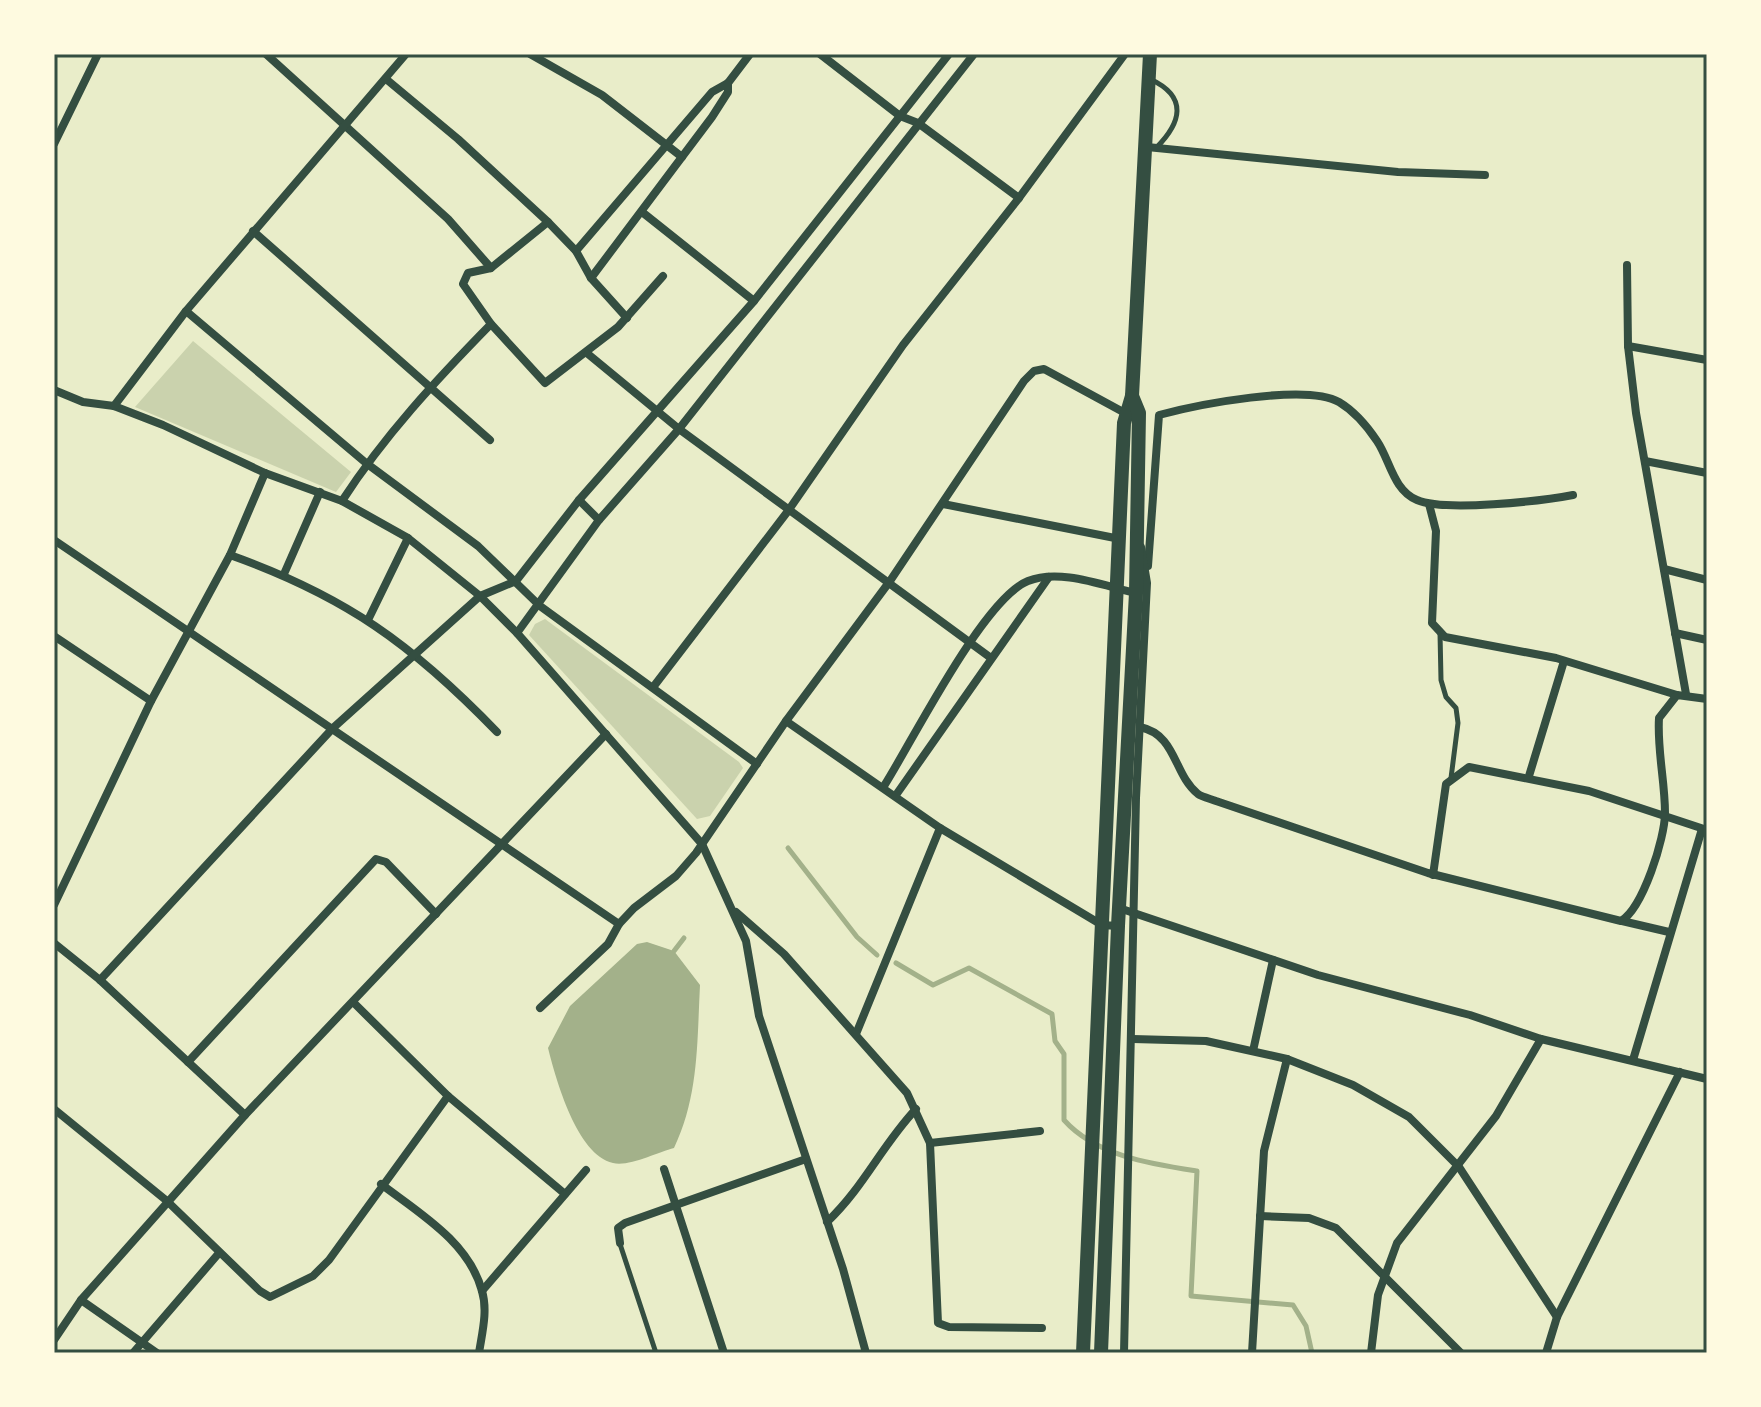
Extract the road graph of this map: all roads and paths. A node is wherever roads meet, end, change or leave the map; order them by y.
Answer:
1 (98, 54) edge
2 (266, 54) edge
3 (406, 54) edge
4 (530, 54) edge
5 (750, 54) edge
6 (820, 54) edge
7 (949, 54) edge
8 (974, 54) edge
9 (1125, 54) edge
10 (1150, 54) edge
11 (386, 79) junction
12 (1150, 79) junction
13 (728, 83) junction
14 (900, 116) junction
15 (918, 123) junction
16 (344, 126) junction
17 (54, 144) edge
18 (666, 145) junction
19 (1151, 147) junction
20 (682, 157) junction
21 (1485, 175) dead end
22 (1019, 198) junction
23 (642, 212) junction
24 (548, 222) junction
25 (253, 231) junction
26 (576, 251) junction
27 (1627, 265) dead end
28 (491, 268) junction
29 (663, 276) dead end
30 (591, 278) junction
31 (754, 301) junction
32 (186, 311) junction
33 (627, 318) junction
34 (491, 324) junction
35 (1628, 346) junction
36 (588, 354) junction
37 (1707, 360) edge
38 (431, 386) junction
39 (54, 390) edge
40 (1132, 396) junction
41 (114, 406) junction
42 (656, 412) junction
43 (1125, 413) junction
44 (679, 429) junction
45 (490, 440) dead end
46 (1645, 461) junction
47 (366, 463) junction
48 (265, 473) junction
49 (1707, 473) edge
50 (320, 492) junction
51 (1573, 495) dead end
52 (579, 500) junction
53 (342, 501) junction
54 (943, 504) junction
55 (1429, 504) junction
56 (788, 511) junction
57 (599, 520) junction
58 (408, 538) junction
59 (1120, 539) junction
60 (54, 540) edge
61 (230, 555) junction
62 (1664, 569) junction
63 (284, 574) junction
64 (1050, 576) junction
65 (1707, 580) edge
66 (516, 581) junction
67 (890, 581) junction
68 (1142, 588) junction
69 (1118, 589) junction
70 (480, 596) junction
71 (540, 606) junction
72 (368, 620) junction
73 (1440, 632) junction
74 (189, 633) junction
75 (517, 633) junction
76 (1675, 633) junction
77 (54, 636) edge
78 (1707, 640) edge
79 (970, 644) junction
80 (417, 655) junction
81 (991, 658) junction
82 (1564, 661) junction
83 (654, 686) junction
84 (1681, 694) junction
85 (1707, 699) edge
86 (151, 701) junction
87 (786, 721) junction
88 (1140, 727) junction
89 (333, 728) junction
90 (497, 732) dead end
91 (606, 734) junction
92 (757, 764) junction
93 (1529, 776) junction
94 (1451, 779) junction
95 (884, 786) junction
96 (896, 795) junction
97 (1665, 816) junction
98 (940, 828) junction
99 (1705, 830) edge
100 (702, 844) junction
101 (500, 845) junction
102 (1433, 875) junction
103 (54, 905) edge
104 (1119, 908) junction
105 (732, 909) junction
106 (1136, 913) junction
107 (436, 914) junction
108 (1621, 921) junction
109 (619, 924) junction
110 (1110, 925) junction
111 (1669, 932) junction
112 (54, 943) edge
113 (1273, 960) junction
114 (100, 980) junction
115 (354, 1003) junction
116 (540, 1008) dead end
117 (856, 1034) junction
118 (1133, 1039) junction
119 (1541, 1039) junction
120 (1253, 1051) junction
121 (1287, 1059) junction
122 (1633, 1060) junction
123 (188, 1062) junction
124 (1680, 1072) junction
125 (1707, 1079) edge
126 (448, 1096) junction
127 (54, 1109) edge
128 (916, 1109) junction
129 (245, 1115) junction
130 (1040, 1131) dead end
131 (930, 1143) junction
132 (806, 1159) junction
133 (1459, 1167) junction
134 (664, 1169) dead end
135 (586, 1170) dead end
136 (381, 1184) junction
137 (565, 1194) junction
138 (167, 1201) junction
139 (677, 1205) junction
140 (1260, 1216) junction
141 (827, 1222) junction
142 (620, 1243) joint
143 (219, 1253) junction
144 (1384, 1273) junction
145 (482, 1291) junction
146 (81, 1300) junction
147 (1557, 1317) junction
148 (1042, 1328) dead end
149 (54, 1340) edge
150 (141, 1342) junction
151 (133, 1353) edge
152 (157, 1353) edge
153 (479, 1353) edge
154 (656, 1353) edge
155 (724, 1353) edge
156 (866, 1353) edge
157 (1083, 1353) edge
158 (1101, 1353) edge
159 (1124, 1353) edge
160 (1252, 1353) edge
161 (1371, 1353) edge
162 (1461, 1353) edge
163 (1546, 1353) edge

1 - 17 street
2 - 16 street
3 - 11 street
4 - 18 street
5 - 13 street
6 - 14 street
7 - 14 street
8 - 15 street
9 - 22 street
10 - 12 main road
11 - 16 street
11 - 24 street
12 - 19 main road
12 - 19 lane
13 - 18 street
13 - 20 street
14 - 15 street
14 - 31 street
15 - 22 street
15 - 44 street
16 - 25 street
16 - 28 street
18 - 20 street
18 - 26 street
19 - 21 street
19 - 40 main road
20 - 23 street
22 - 56 street
23 - 30 street
23 - 31 street
24 - 26 street
24 - 28 street
25 - 32 street
25 - 38 street
26 - 30 street
27 - 35 street
28 - 34 street
29 - 33 street
30 - 33 street
31 - 42 street
32 - 41 street
32 - 47 street
33 - 36 street
34 - 36 street
34 - 38 street
35 - 37 street
35 - 46 street
36 - 42 street
38 - 45 street
38 - 47 street
39 - 41 street
40 - 43 main road
40 - 68 main road
41 - 48 street
42 - 44 street
42 - 52 street
43 - 54 street
43 - 59 main road
44 - 56 street
44 - 57 street
46 - 49 street
46 - 62 street
47 - 53 street
47 - 66 street
48 - 50 street
48 - 61 street
50 - 53 street
50 - 63 street
51 - 55 street
52 - 57 street
52 - 66 street
53 - 58 street
54 - 59 street
54 - 67 street
55 - 68 street
55 - 73 street
56 - 67 street
56 - 83 street
57 - 71 street
58 - 70 street
58 - 72 street
59 - 69 main road
60 - 74 street
61 - 63 street
61 - 74 street
62 - 65 street
62 - 76 street
63 - 72 street
64 - 69 street
64 - 79 street
64 - 81 street
66 - 70 street
66 - 71 street
67 - 79 street
67 - 87 street
68 - 69 street
68 - 88 street
68 - 104 main road
69 - 110 main road
70 - 75 street
70 - 80 street
71 - 75 street
71 - 83 street
72 - 80 street
73 - 82 street
73 - 94 lane
74 - 86 street
74 - 89 street
75 - 91 street
76 - 78 street
76 - 84 street
77 - 86 street
79 - 81 street
79 - 95 street
80 - 89 street
80 - 90 street
81 - 96 street
82 - 84 street
82 - 93 street
83 - 92 street
84 - 85 street
84 - 97 street
86 - 103 street
87 - 92 street
87 - 95 street
88 - 102 street
88 - 106 street
89 - 101 street
89 - 114 street
91 - 100 street
91 - 101 street
92 - 100 street
93 - 94 street
93 - 97 street
94 - 102 street
95 - 96 street
96 - 98 street
97 - 99 street
97 - 108 street
98 - 110 street
98 - 117 street
99 - 111 street
100 - 105 street
100 - 109 street
101 - 107 street
101 - 109 street
102 - 108 street
104 - 106 street
104 - 110 main road
105 - 117 street
105 - 132 street
106 - 113 street
106 - 118 street
107 - 115 street
107 - 123 street
108 - 111 street
109 - 116 street
110 - 157 main road
110 - 158 main road
111 - 122 street
112 - 114 street
113 - 119 street
113 - 120 street
114 - 123 street
115 - 126 street
115 - 129 street
117 - 128 street
118 - 120 street
118 - 159 street
119 - 122 street
119 - 133 street
120 - 121 street
121 - 133 street
121 - 140 street
122 - 124 street
123 - 129 street
124 - 125 street
124 - 147 street
126 - 136 street
126 - 137 street
127 - 138 street
128 - 131 street
128 - 141 street
129 - 138 street
130 - 131 street
131 - 148 street
132 - 139 street
132 - 141 street
133 - 144 street
133 - 147 street
134 - 139 street
135 - 137 street
136 - 143 street
136 - 145 street
137 - 145 street
138 - 143 street
138 - 146 street
139 - 142 street
139 - 155 street
140 - 144 street
140 - 160 street
141 - 156 street
142 - 154 lane
143 - 150 street
144 - 161 street
144 - 162 street
145 - 153 street
146 - 149 street
146 - 150 street
147 - 163 street
150 - 151 street
150 - 152 street

